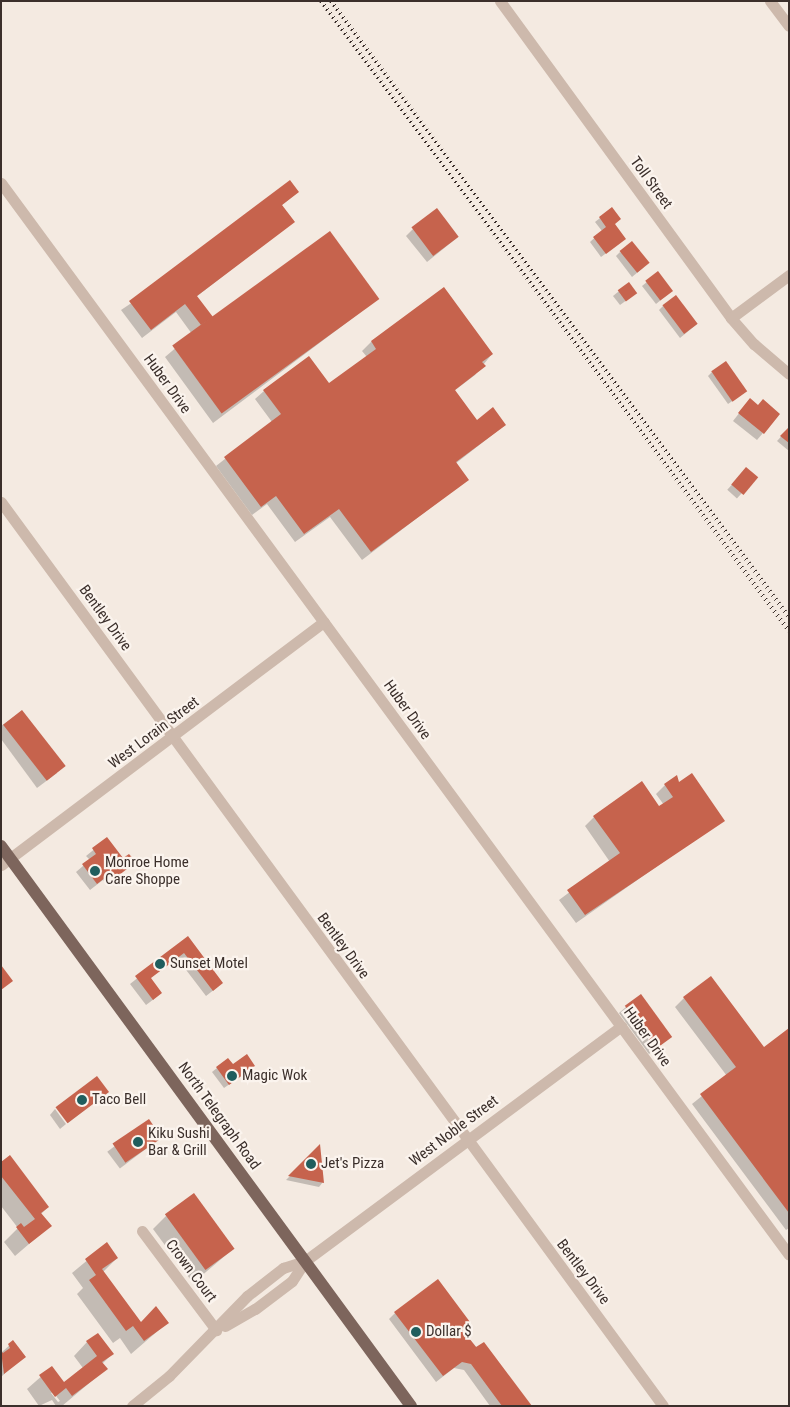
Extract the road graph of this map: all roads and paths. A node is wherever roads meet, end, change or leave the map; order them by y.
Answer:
1 (500, 1) edge
2 (770, 1) edge
3 (789, 26) edge
4 (1, 183) edge
5 (789, 275) edge
6 (731, 318) junction
7 (789, 374) edge
8 (1, 502) edge
9 (324, 622) junction
10 (174, 737) junction
11 (1, 846) edge
12 (6, 862) edge
13 (621, 1026) junction
14 (466, 1141) junction
15 (142, 1231) dead end
16 (789, 1255) edge
17 (305, 1261) junction
18 (216, 1330) junction
19 (132, 1406) edge
20 (411, 1406) edge
21 (663, 1406) edge

1 - 6 street, Toll Street
2 - 3 street
4 - 9 street, Huber Drive
5 - 6 street
6 - 7 street, Toll Street
8 - 10 street, Bentley Drive
9 - 10 street, West Lorain Street
9 - 13 street, Huber Drive
10 - 12 street, West Lorain Street
10 - 14 street, Bentley Drive
11 - 12 main road, North Telegraph Road
12 - 17 main road, North Telegraph Road
13 - 14 street, West Noble Street
13 - 16 street, Huber Drive
14 - 17 street, West Noble Street
14 - 21 street, Bentley Drive
15 - 18 street, Crown Court
17 - 18 street, West Noble Street
17 - 20 main road, North Telegraph Road
18 - 19 street, West Noble Street

